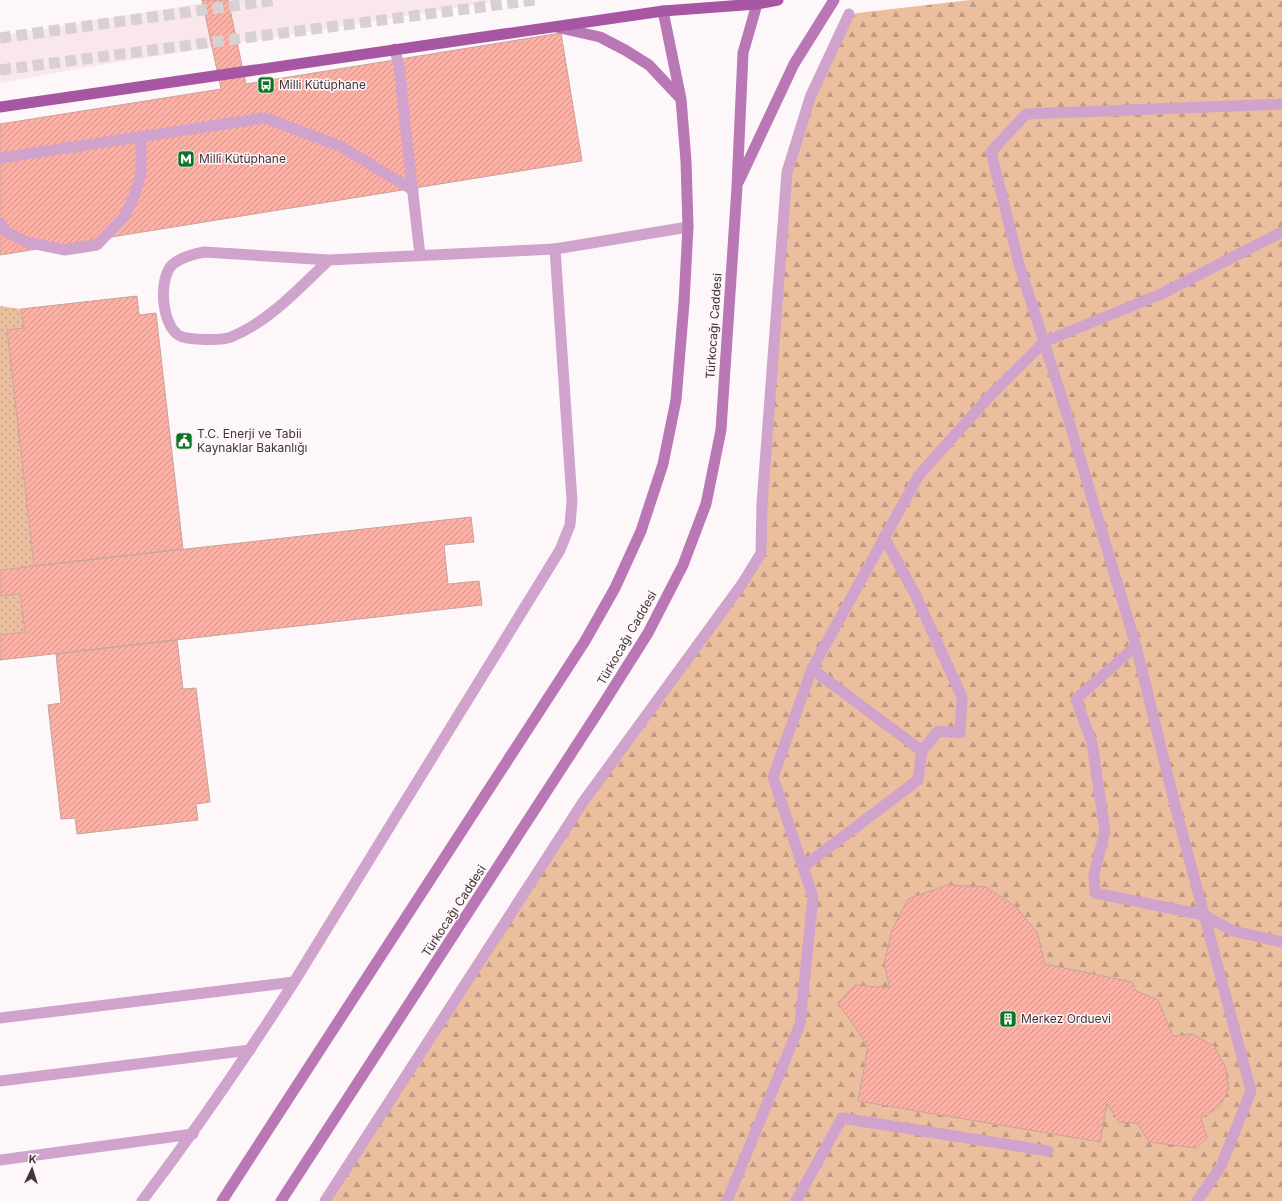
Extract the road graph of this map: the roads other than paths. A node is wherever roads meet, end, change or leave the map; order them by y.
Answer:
1 (778, 0) edge
2 (834, 0) edge
3 (757, 2) edge
4 (662, 6) edge
5 (849, 14) dead end
6 (556, 27) junction
7 (395, 49) junction
8 (681, 99) junction
9 (1282, 104) edge
10 (0, 107) edge
11 (140, 137) junction
12 (0, 158) edge
13 (737, 187) junction
14 (412, 190) junction
15 (0, 223) edge
16 (688, 226) junction
17 (1282, 232) edge
18 (555, 250) junction
19 (420, 255) junction
20 (329, 260) junction
21 (1044, 342) junction
22 (884, 538) junction
23 (1136, 646) junction
24 (812, 670) junction
25 (922, 751) junction
26 (803, 867) junction
27 (1204, 915) junction
28 (1282, 942) edge
29 (294, 982) junction
30 (0, 1018) edge
31 (250, 1050) junction
32 (0, 1081) edge
33 (192, 1134) junction
34 (1048, 1151) dead end
35 (0, 1160) edge
36 (142, 1201) edge
37 (222, 1201) edge
38 (281, 1201) edge
39 (325, 1201) edge
40 (727, 1201) edge
41 (796, 1201) edge
42 (1197, 1201) edge

1 - 3 main road
2 - 13 main road
3 - 4 main road
3 - 13 main road, Türkocağı Caddesi
4 - 6 main road
4 - 8 main road
5 - 39 lane
6 - 7 main road
6 - 8 main road
7 - 10 main road
7 - 14 lane
8 - 16 main road
9 - 21 lane
11 - 12 lane
11 - 14 lane
11 - 15 lane
13 - 38 main road, Türkocağı Caddesi
14 - 19 lane
16 - 18 lane
16 - 37 main road
17 - 21 lane
18 - 19 lane
18 - 29 lane
19 - 20 lane
20 - 20 lane
21 - 22 lane
21 - 23 lane
22 - 24 lane
22 - 25 lane
23 - 27 lane
23 - 27 lane
24 - 25 lane
24 - 26 lane
25 - 26 lane
26 - 40 lane
27 - 28 lane
27 - 42 lane
29 - 30 lane
29 - 31 lane
31 - 32 lane
31 - 33 lane
33 - 35 lane
33 - 36 lane
34 - 41 lane

